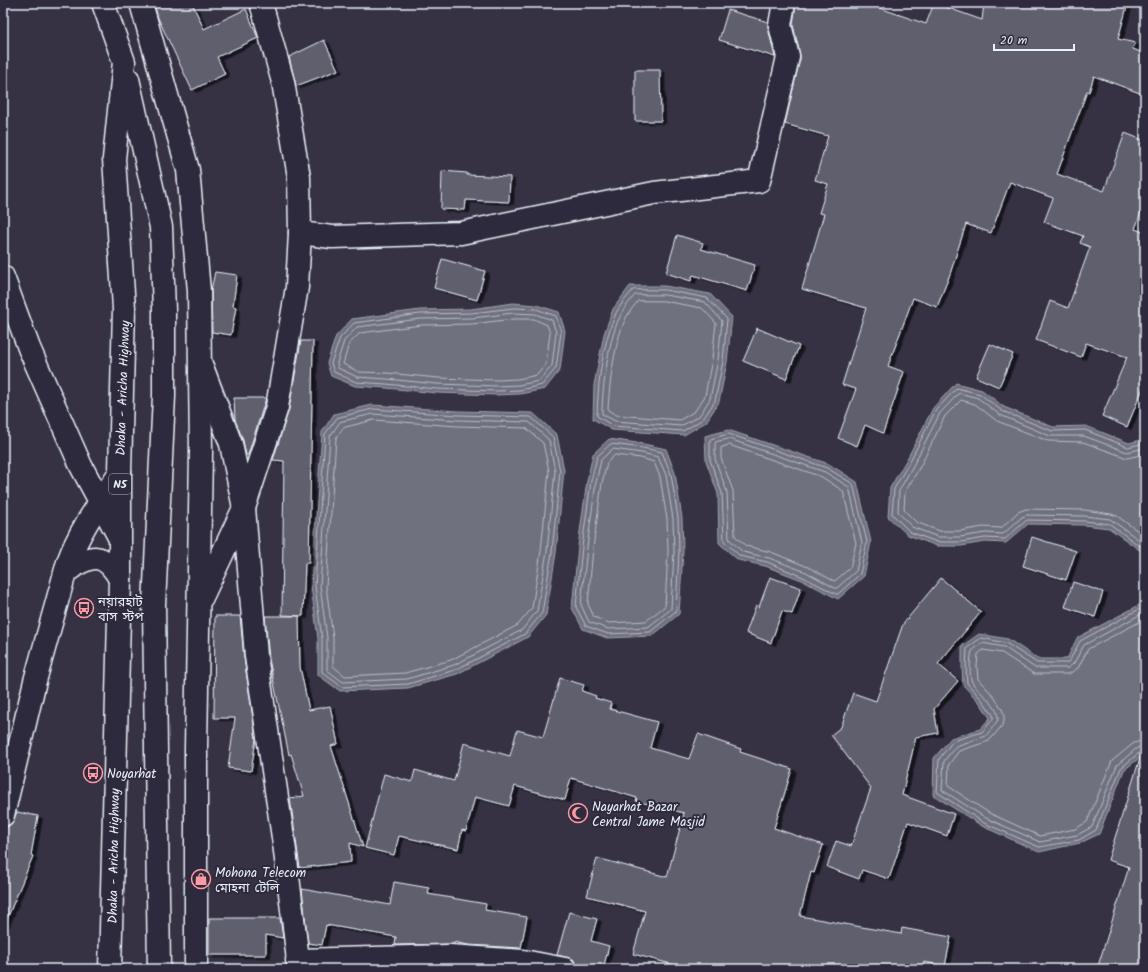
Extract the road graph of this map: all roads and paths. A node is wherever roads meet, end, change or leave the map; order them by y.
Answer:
1 (103, 3) edge
2 (141, 3) edge
3 (261, 3) edge
4 (784, 3) edge
5 (124, 62) junction
6 (300, 232) junction
7 (3, 277) edge
8 (199, 360) junction
9 (120, 472) junction
10 (100, 502) junction
11 (244, 508) junction
12 (120, 538) junction
13 (66, 571) junction
14 (120, 579) junction
15 (199, 604) junction
16 (3, 815) edge
17 (298, 964) edge
18 (110, 969) edge
19 (159, 969) edge
20 (196, 969) edge
21 (565, 969) edge

1 - 5 main road, Dhaka - Aricha Highway / N5
2 - 8 main road
3 - 6 main road
4 - 6 main road
5 - 9 main road, Dhaka - Aricha Highway / N5
5 - 19 main road, N5
6 - 11 main road
7 - 10 main road
8 - 11 main road
8 - 15 main road
9 - 10 main road
9 - 12 main road, Dhaka - Aricha Highway / N5
10 - 12 main road
10 - 13 main road
11 - 15 main road
11 - 17 main road
12 - 14 main road, Dhaka - Aricha Highway / N5
13 - 14 main road
13 - 16 main road
14 - 18 main road, Dhaka - Aricha Highway / N5
15 - 20 main road
17 - 21 main road

